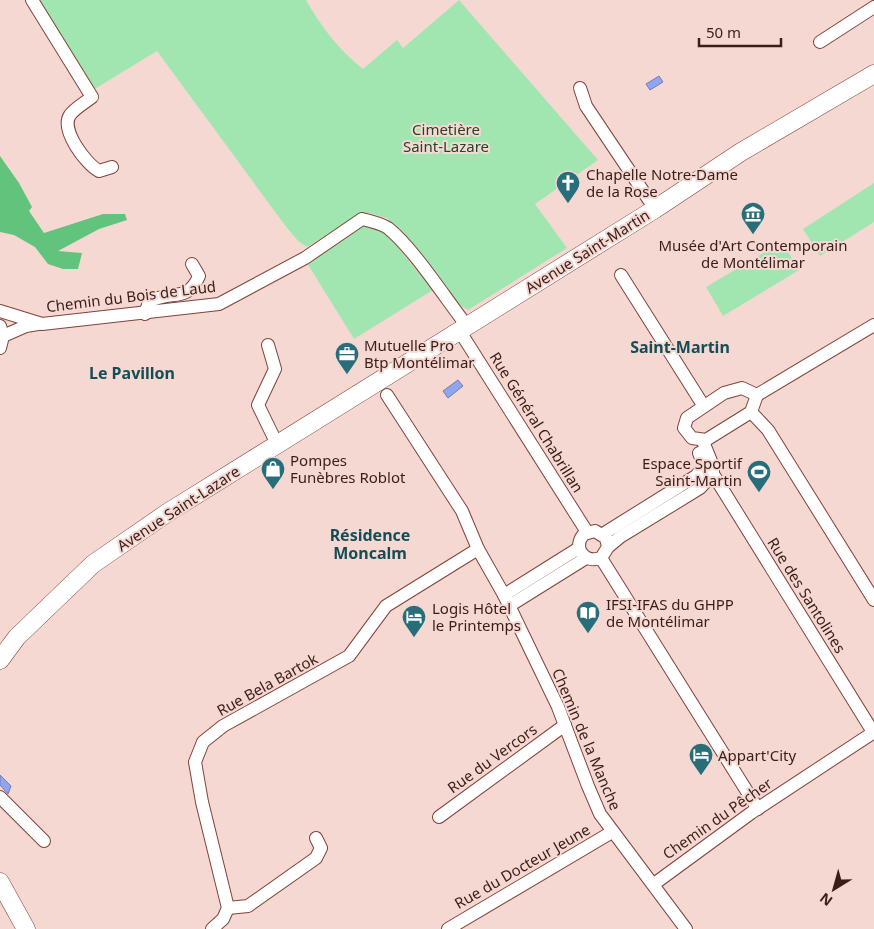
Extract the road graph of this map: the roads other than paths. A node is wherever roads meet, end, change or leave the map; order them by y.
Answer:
1 (32, 0) edge
2 (874, 7) edge
3 (820, 42) dead end
4 (873, 71) edge
5 (580, 88) dead end
6 (112, 166) dead end
7 (655, 209) junction
8 (192, 264) dead end
9 (621, 275) dead end
10 (0, 311) edge
11 (145, 314) junction
12 (42, 324) junction
13 (874, 325) edge
14 (463, 328) junction
15 (1, 337) edge
16 (268, 344) dead end
17 (382, 388) junction
18 (757, 395) junction
19 (703, 405) junction
20 (751, 412) junction
21 (692, 438) junction
22 (706, 440) junction
23 (277, 444) junction
24 (713, 474) junction
25 (587, 532) junction
26 (603, 534) junction
27 (478, 549) junction
28 (582, 553) junction
29 (604, 553) junction
30 (506, 600) junction
31 (874, 600) edge
32 (0, 660) edge
33 (565, 725) junction
34 (874, 732) edge
35 (0, 797) edge
36 (758, 809) junction
37 (439, 817) dead end
38 (612, 832) junction
39 (316, 838) dead end
40 (44, 841) dead end
41 (0, 882) edge
42 (654, 884) junction
43 (228, 908) junction
44 (26, 929) edge
45 (212, 929) edge
46 (448, 929) edge
47 (686, 929) edge

1 - 6 street
2 - 3 street
4 - 7 main road, Avenue Saint-Martin
5 - 7 street
7 - 14 main road, Avenue Saint-Martin
8 - 11 street
9 - 19 street
10 - 12 street, Chemin du Bois de Laud
11 - 12 street, Chemin du Bois de Laud
11 - 14 street, Chemin du Bois de Laud
12 - 15 street
13 - 18 street
14 - 17 main road, Avenue Saint-Martin
14 - 25 street, Rue Général Chabrillan
16 - 23 street
17 - 23 main road, Avenue Saint-Lazare
17 - 27 street, Chemin de la Manche
18 - 19 street
18 - 20 street
19 - 21 street
20 - 22 street
20 - 31 street
21 - 22 street
21 - 26 street
22 - 24 street, Rue des Santolines
23 - 32 main road, Avenue Saint-Lazare
24 - 29 street
24 - 34 street, Rue des Santolines
25 - 26 street
25 - 28 street
26 - 29 street
27 - 30 street, Chemin de la Manche
27 - 43 street, Rue Bela Bartok
28 - 29 street
28 - 30 street
29 - 36 street
30 - 33 street, Chemin de la Manche
33 - 37 street, Rue du Vercors
33 - 38 street, Chemin de la Manche
34 - 36 street, Chemin du Pêcher
35 - 40 street
36 - 42 street, Chemin du Pêcher
38 - 42 street, Chemin de la Manche
38 - 46 street, Rue du Docteur Jeune
39 - 43 street
41 - 44 main road
42 - 47 street, Chemin de la Manche
43 - 45 street

